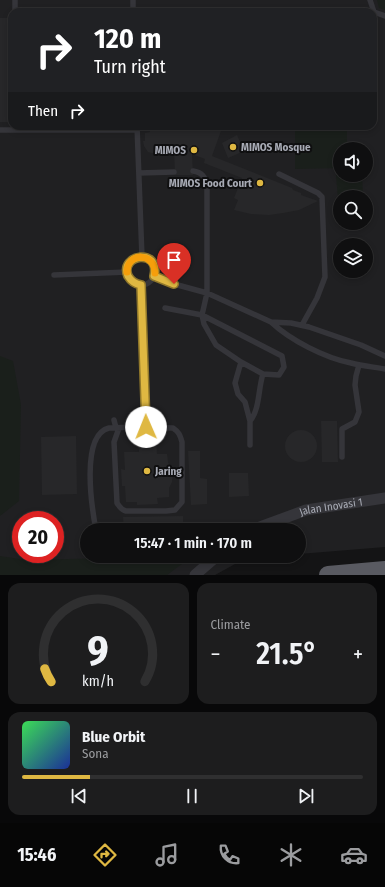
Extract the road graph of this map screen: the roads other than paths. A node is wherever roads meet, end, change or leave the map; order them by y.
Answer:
1 (137, 130) edge
2 (138, 148) junction
3 (145, 148) dead end
4 (174, 172) dead end
5 (193, 172) dead end
6 (139, 173) junction
7 (279, 174) dead end
8 (142, 257) junction
9 (127, 272) junction
10 (54, 275) dead end
11 (154, 276) junction
12 (141, 285) junction
13 (207, 293) junction
14 (166, 308) dead end
15 (202, 315) junction
16 (271, 322) junction
17 (302, 325) junction
18 (385, 356) edge
19 (240, 362) junction
20 (359, 364) junction
21 (385, 369) edge
22 (263, 374) junction
23 (114, 420) dead end
24 (250, 421) junction
25 (146, 427) junction
26 (118, 428) junction
27 (250, 445) dead end
28 (342, 457) dead end
29 (385, 498) edge
30 (95, 523) edge
31 (271, 523) edge
32 (209, 563) edge
33 (385, 570) edge
34 (195, 575) edge
35 (328, 575) edge

1 - 2 lane
2 - 3 lane
2 - 6 lane
4 - 6 lane
5 - 13 lane
6 - 8 lane
7 - 17 lane
8 - 9 lane
8 - 11 lane
9 - 10 lane
9 - 12 lane
11 - 12 lane
11 - 13 lane
12 - 25 lane
13 - 15 lane
13 - 16 lane
14 - 15 lane
15 - 19 lane
15 - 22 lane
16 - 17 lane
16 - 20 lane
17 - 18 lane
19 - 22 lane
19 - 24 lane
20 - 21 lane
20 - 28 lane
22 - 24 lane
23 - 26 lane
24 - 27 lane
25 - 26 lane
25 - 26 lane
26 - 30 lane
29 - 31 street, Jalan Inovasi 1
32 - 34 street
33 - 35 highway

